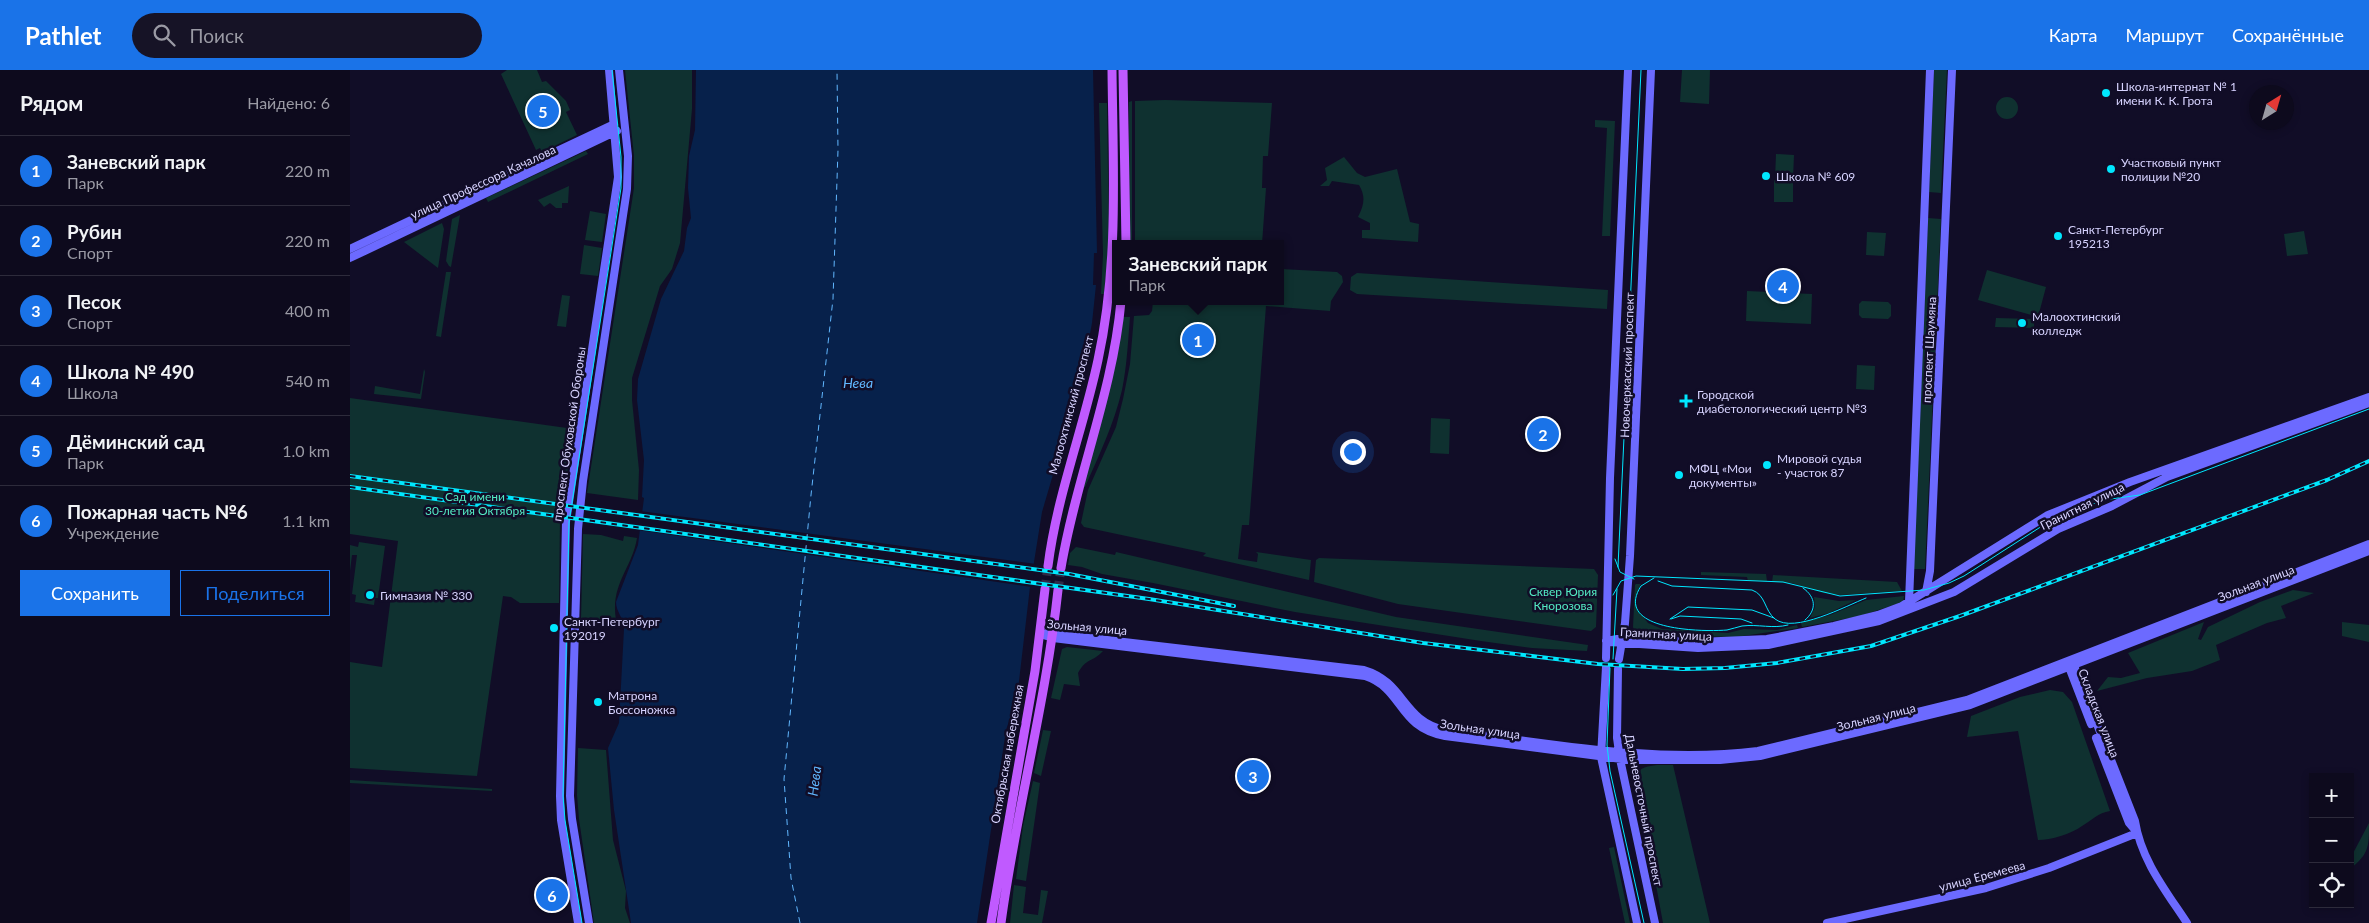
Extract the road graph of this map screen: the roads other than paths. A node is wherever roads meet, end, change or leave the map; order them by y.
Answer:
1 (609, 70) edge
2 (619, 70) edge
3 (1112, 70) edge
4 (1123, 70) edge
5 (1628, 70) edge
6 (1652, 70) edge
7 (1930, 70) edge
8 (1952, 70) edge
9 (624, 124) junction
10 (615, 128) junction
11 (1114, 240) edge
12 (1126, 240) edge
13 (350, 249) edge
14 (350, 258) edge
15 (1112, 266) edge
16 (1119, 305) edge
17 (2369, 396) edge
18 (2369, 403) edge
19 (2369, 544) edge
20 (2369, 551) edge
21 (1048, 566) tunnel mouth
22 (1061, 568) tunnel mouth
23 (1908, 584) junction
24 (1045, 589) tunnel mouth
25 (1058, 590) tunnel mouth
26 (1926, 591) junction
27 (1917, 597) junction
28 (1908, 602) junction
29 (1925, 604) junction
30 (1040, 634) junction
31 (1053, 635) junction
32 (1606, 640) junction
33 (1622, 641) junction
34 (1606, 658) dead end
35 (1619, 659) dead end
36 (2071, 664) junction
37 (1606, 668) dead end
38 (1618, 669) dead end
39 (1601, 753) junction
40 (1620, 756) junction
41 (2137, 832) junction
42 (578, 923) edge
43 (589, 923) edge
44 (991, 923) edge
45 (1001, 923) edge
46 (1637, 923) edge
47 (1655, 923) edge
48 (1827, 923) edge
49 (2187, 923) edge

1 - 10 street, проспект Обуховской Обороны
2 - 9 street, проспект Обуховской Обороны
3 - 11 main road, Малоохтинский проспект
4 - 12 main road
5 - 32 street, Новочеркасский проспект
6 - 33 street, Новочеркасский проспект
7 - 23 street, проспект Шаумяна
8 - 26 street, проспект Шаумяна
9 - 10 street, улица Профессора Качалова
9 - 43 street, проспект Обуховской Обороны
10 - 13 street, улица Профессора Качалова
10 - 14 street, улица Профессора Качалова
10 - 42 street, проспект Обуховской Обороны
15 - 21 main road, Малоохтинский проспект
16 - 22 main road, Малоохтинский проспект
17 - 26 street, Гранитная улица
18 - 29 street, Гранитная улица
19 - 36 street, Зольная улица
20 - 36 street, Зольная улица
23 - 27 street
23 - 28 street, проспект Шаумяна
24 - 30 main road, Октябрьская набережная
25 - 31 main road, Октябрьская набережная
26 - 27 street, Гранитная улица
26 - 29 street, проспект Шаумяна
27 - 28 street, Гранитная улица
27 - 29 street
28 - 33 street, Гранитная улица
29 - 33 street, Гранитная улица
30 - 31 street, Зольная улица
30 - 44 main road, Октябрьская набережная
31 - 39 street, Зольная улица
31 - 45 main road, Октябрьская набережная
32 - 33 street, Гранитная улица
32 - 34 street, Новочеркасский проспект
33 - 35 street, Новочеркасский проспект
36 - 40 street, Зольная улица
36 - 41 street, Складская улица
37 - 39 street
38 - 40 street, Дальневосточный проспект
39 - 40 street, Зольная улица
39 - 46 street
40 - 47 street, Дальневосточный проспект
41 - 48 street, улица Еремеева
41 - 49 street, Складская улица

